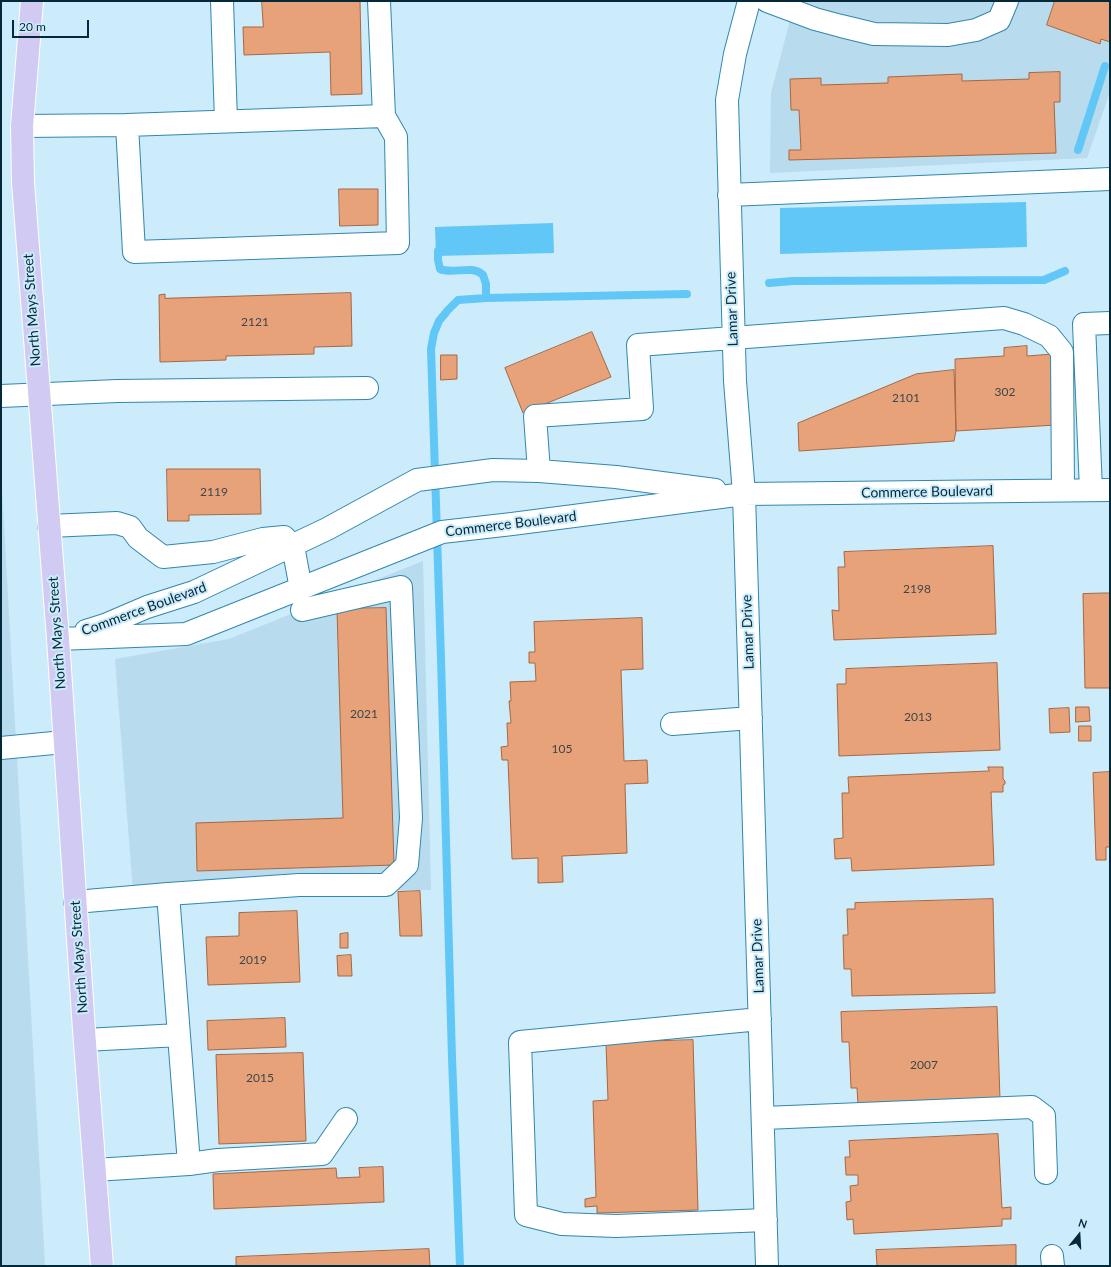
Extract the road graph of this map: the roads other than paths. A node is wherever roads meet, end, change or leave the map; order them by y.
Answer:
1 (32, 1) edge
2 (222, 1) edge
3 (379, 1) edge
4 (749, 1) edge
5 (767, 1) edge
6 (1006, 1) edge
7 (384, 116) junction
8 (226, 121) junction
9 (127, 125) junction
10 (22, 126) junction
11 (1110, 179) edge
12 (730, 195) junction
13 (1110, 323) edge
14 (733, 339) junction
15 (367, 388) dead end
16 (39, 394) junction
17 (1, 396) edge
18 (539, 471) junction
19 (1063, 490) junction
20 (1101, 490) edge
21 (744, 494) junction
22 (49, 526) junction
23 (293, 546) junction
24 (301, 588) junction
25 (302, 610) dead end
26 (58, 639) junction
27 (750, 718) junction
28 (672, 724) dead end
29 (64, 742) junction
30 (1, 748) edge
31 (168, 894) junction
32 (75, 902) junction
33 (760, 1020) junction
34 (179, 1035) junction
35 (85, 1040) junction
36 (764, 1118) junction
37 (346, 1119) dead end
38 (189, 1164) junction
39 (95, 1170) junction
40 (1046, 1173) dead end
41 (766, 1220) junction
42 (102, 1266) edge
43 (768, 1266) edge

1 - 10 main road, North Mays Street
2 - 8 street
3 - 7 street
4 - 12 street, Lamar Drive
5 - 6 street
7 - 8 street
7 - 9 street
8 - 9 street
9 - 10 street
10 - 16 main road, North Mays Street
11 - 12 street
12 - 14 street, Lamar Drive
13 - 20 street
14 - 18 street
14 - 19 street
14 - 21 street, Lamar Drive
15 - 16 street
16 - 17 street
16 - 22 main road, North Mays Street
18 - 21 street, Commerce Boulevard
18 - 23 street, Commerce Boulevard
19 - 20 street, Commerce Boulevard
19 - 21 street, Commerce Boulevard
21 - 24 street, Commerce Boulevard
21 - 27 street, Lamar Drive
22 - 23 street
22 - 26 main road, North Mays Street
23 - 24 street
23 - 26 street, Commerce Boulevard
24 - 26 street, Commerce Boulevard
25 - 31 street
26 - 29 main road, North Mays Street
27 - 28 street
27 - 33 street, Lamar Drive
29 - 30 street
29 - 32 main road, North Mays Street
31 - 32 street
31 - 34 street
32 - 35 main road, North Mays Street
33 - 36 street, Lamar Drive
33 - 41 street
34 - 35 street
34 - 38 street
35 - 39 main road, North Mays Street
36 - 40 street
36 - 41 street, Lamar Drive
37 - 38 street
38 - 39 street
39 - 42 main road, North Mays Street
41 - 43 street, Lamar Drive

